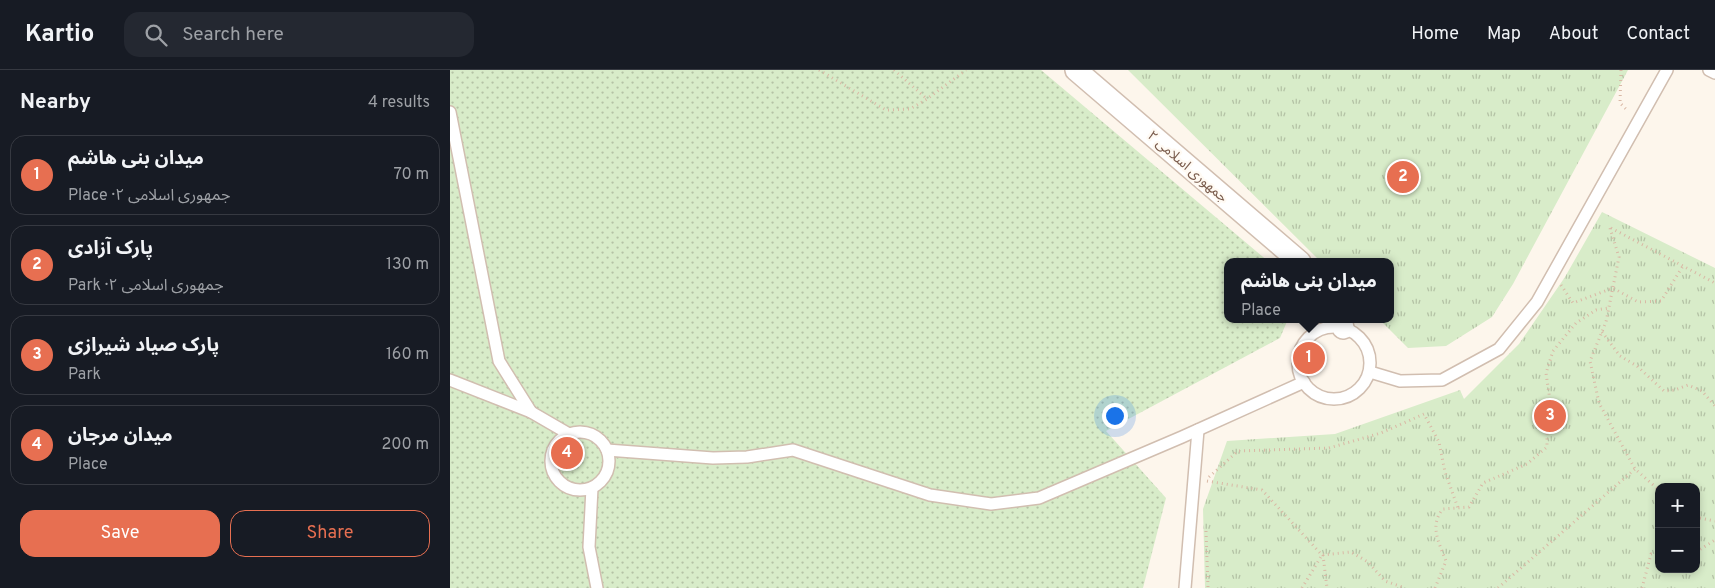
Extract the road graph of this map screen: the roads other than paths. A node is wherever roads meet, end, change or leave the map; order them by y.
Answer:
1 (1076, 70) edge
2 (1667, 70) edge
3 (1709, 70) edge
4 (1715, 73) edge
5 (450, 112) edge
6 (1295, 258) edge
7 (1342, 324) edge
8 (1370, 372) junction
9 (450, 380) edge
10 (1304, 382) junction
11 (530, 412) junction
12 (1198, 430) junction
13 (569, 434) junction
14 (607, 450) junction
15 (592, 488) junction
16 (597, 588) edge
17 (1185, 588) edge

1 - 6 street, جمهوری اسلامی ۲
2 - 8 lane
3 - 4 lane
5 - 11 lane
7 - 8 lane
7 - 10 lane
8 - 10 lane
9 - 11 lane
10 - 12 lane
11 - 13 lane
12 - 14 lane
12 - 17 lane
13 - 14 lane
13 - 15 lane
14 - 15 lane
15 - 16 lane

